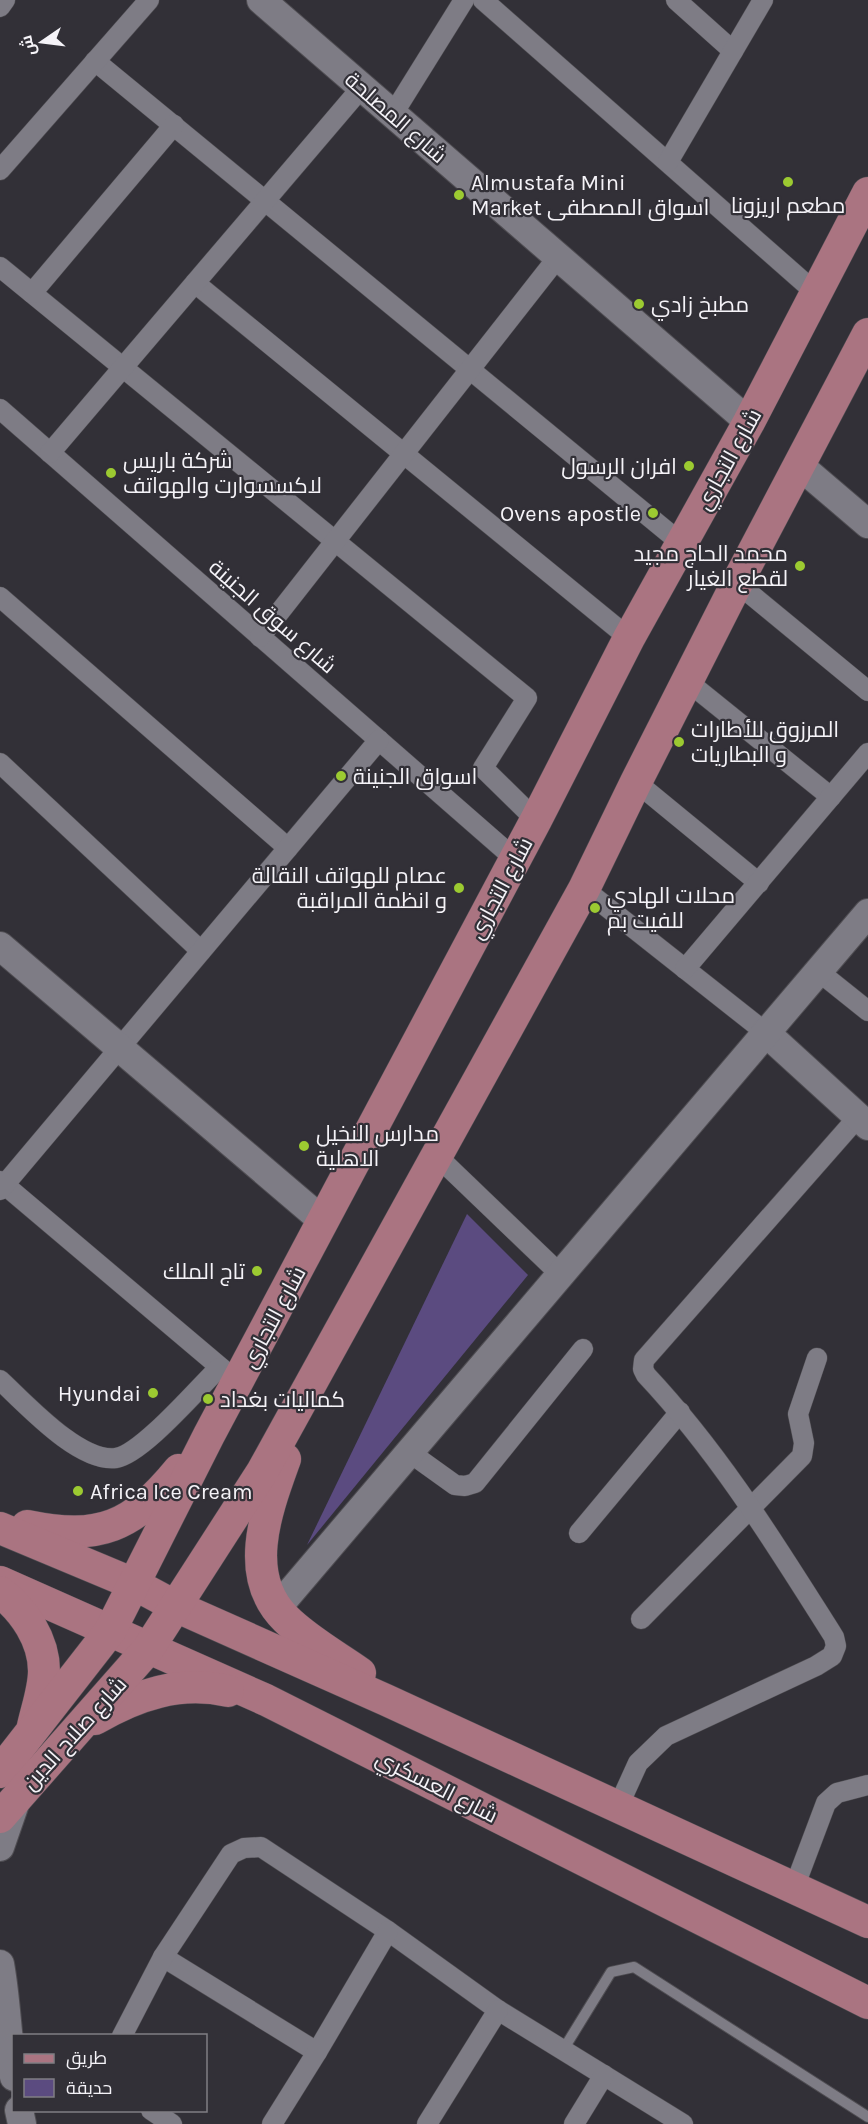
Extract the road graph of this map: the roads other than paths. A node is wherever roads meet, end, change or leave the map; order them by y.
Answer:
1 (5, 0) edge
2 (149, 0) edge
3 (261, 0) edge
4 (464, 0) edge
5 (483, 0) edge
6 (676, 0) edge
7 (763, 0) edge
8 (0, 7) edge
9 (733, 51) junction
10 (95, 61) junction
11 (362, 87) junction
12 (393, 114) junction
13 (174, 125) junction
14 (668, 162) junction
15 (0, 170) edge
16 (868, 193) edge
17 (265, 200) junction
18 (558, 256) junction
19 (0, 267) edge
20 (195, 283) junction
21 (32, 293) junction
22 (816, 293) junction
23 (868, 334) edge
24 (123, 367) junction
25 (471, 370) junction
26 (0, 409) edge
27 (748, 422) junction
28 (50, 453) junction
29 (404, 455) junction
30 (800, 466) junction
31 (868, 524) edge
32 (336, 542) junction
33 (681, 543) junction
34 (737, 583) junction
35 (0, 597) edge
36 (260, 637) junction
37 (629, 638) junction
38 (687, 681) junction
39 (868, 691) edge
40 (378, 740) junction
41 (868, 753) edge
42 (0, 764) edge
43 (636, 782) junction
44 (831, 797) junction
45 (536, 820) junction
46 (288, 848) junction
47 (515, 859) junction
48 (759, 883) junction
49 (584, 889) junction
50 (868, 913) edge
51 (0, 946) edge
52 (201, 951) junction
53 (685, 969) junction
54 (818, 971) junction
55 (868, 1011) edge
56 (765, 1032) junction
57 (120, 1048) junction
58 (863, 1122) edge
59 (437, 1156) junction
60 (2, 1185) edge
61 (323, 1221) junction
62 (560, 1274) junction
63 (584, 1349) dead end
64 (817, 1358) dead end
65 (229, 1375) junction
66 (0, 1380) edge
67 (310, 1385) junction
68 (680, 1412) junction
69 (212, 1430) junction
70 (409, 1452) junction
71 (752, 1508) junction
72 (0, 1521) edge
73 (0, 1528) edge
74 (579, 1533) dead end
75 (0, 1582) edge
76 (134, 1584) junction
77 (0, 1592) edge
78 (175, 1606) junction
79 (277, 1608) junction
80 (641, 1619) dead end
81 (110, 1631) junction
82 (148, 1649) junction
83 (266, 1700) junction
84 (425, 1718) junction
85 (32, 1733) junction
86 (62, 1745) junction
87 (868, 1785) edge
88 (6, 1796) edge
89 (618, 1807) junction
90 (0, 1847) edge
91 (794, 1888) junction
92 (868, 1922) edge
93 (388, 1931) junction
94 (163, 1957) junction
95 (0, 1964) edge
96 (868, 2003) edge
97 (498, 2010) junction
98 (123, 2034) edge
99 (563, 2050) junction
100 (317, 2052) junction
101 (9, 2057) edge
102 (604, 2075) junction
103 (154, 2112) edge
104 (868, 2117) edge
105 (172, 2124) edge
106 (272, 2124) edge
107 (427, 2124) edge
108 (574, 2124) edge
109 (683, 2124) edge

1 - 8 street
2 - 10 street
3 - 11 street, شارع المصلحة
4 - 12 street
5 - 14 street
6 - 9 street
7 - 9 street
9 - 14 street
10 - 13 street
10 - 15 street
11 - 12 street, شارع المصلحة
11 - 17 street
12 - 18 street, شارع المصلحة
13 - 17 street
13 - 21 street
14 - 22 street
16 - 22 main road, شارع التجاري
17 - 20 street
17 - 25 street
18 - 25 street
18 - 27 street, شارع المصلحة
19 - 21 street
20 - 24 street
20 - 29 street
21 - 24 street
22 - 27 main road, شارع التجاري
23 - 30 main road
24 - 28 street
24 - 32 street
25 - 29 street
25 - 33 street
26 - 28 street, شارع سوق الجنينة
27 - 33 main road, شارع التجاري
28 - 36 street, شارع سوق الجنينة
29 - 32 street
29 - 37 street
30 - 31 street
30 - 34 main road
32 - 36 street
32 - 45 street
33 - 37 main road, شارع التجاري
34 - 38 main road
34 - 39 street
35 - 46 street
36 - 40 street, شارع سوق الجنينة
37 - 45 main road, شارع التجاري
38 - 43 main road
38 - 44 street
40 - 46 street
40 - 47 street, شارع سوق الجنينة
41 - 44 street
42 - 52 street
43 - 48 street
43 - 49 main road
44 - 48 street
45 - 47 main road, شارع التجاري
46 - 52 street
47 - 61 main road, شارع التجاري
48 - 53 street
49 - 53 street
49 - 59 main road
50 - 54 street
51 - 57 street
52 - 57 street
53 - 56 street
54 - 55 street
54 - 56 street
56 - 58 street
56 - 62 street
57 - 60 street
57 - 61 street
58 - 68 street
59 - 62 street
59 - 67 main road
60 - 65 street
61 - 65 main road, شارع التجاري
62 - 70 street
63 - 70 street
64 - 71 street
65 - 66 street
65 - 69 main road, شارع التجاري
67 - 78 main road
67 - 79 main road
68 - 71 street
68 - 74 street
69 - 72 main road
69 - 76 main road, شارع التجاري
70 - 79 street
71 - 80 street
71 - 89 street
73 - 76 main road
75 - 81 main road, شارع العسكري
76 - 78 main road
76 - 81 main road, شارع صلاح الدين
77 - 85 main road
78 - 82 main road, شارع صلاح الدين
78 - 84 main road
79 - 84 main road
81 - 82 main road, شارع العسكري
81 - 85 main road, شارع صلاح الدين
82 - 83 main road, شارع العسكري
82 - 86 main road, شارع صلاح الدين
83 - 86 main road
83 - 96 main road, شارع العسكري
84 - 89 main road
85 - 88 main road, شارع صلاح الدين
86 - 88 main road, شارع صلاح الدين
87 - 91 street
88 - 90 street
89 - 91 main road
91 - 92 main road
93 - 94 street
93 - 97 street
93 - 100 street
94 - 98 street
94 - 100 street
95 - 101 street
97 - 99 street
97 - 107 street
99 - 102 street
99 - 104 lane
100 - 106 street
102 - 108 street
102 - 109 street
103 - 105 street

